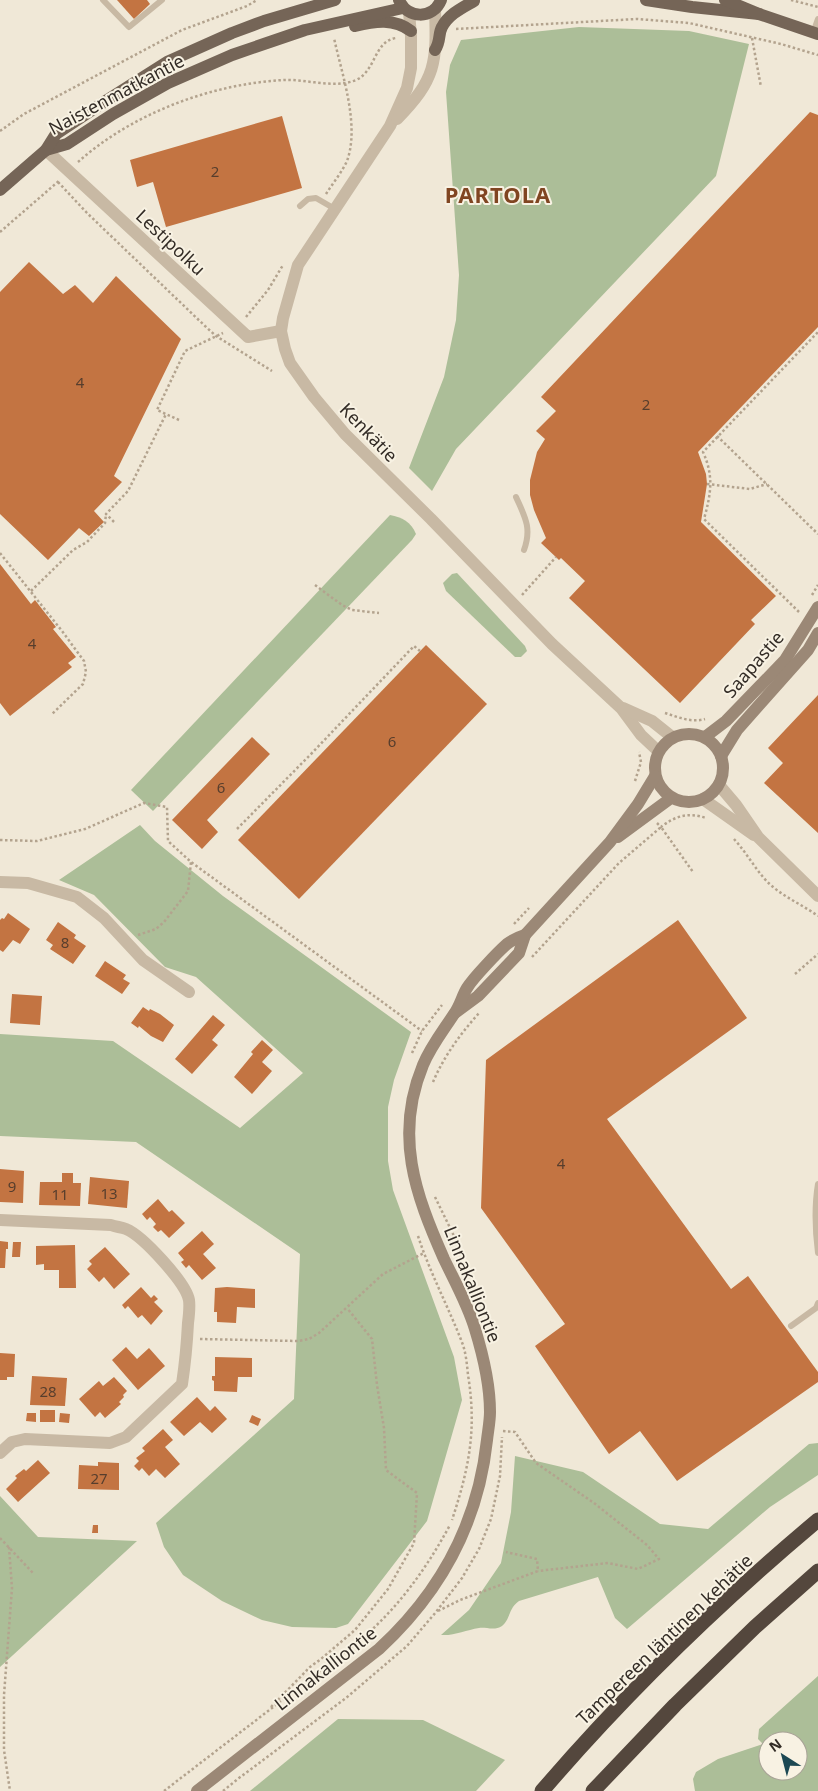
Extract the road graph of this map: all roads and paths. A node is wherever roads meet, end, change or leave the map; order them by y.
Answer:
1 (103, 0) edge
2 (162, 0) edge
3 (258, 0) edge
4 (335, 0) edge
5 (646, 0) edge
6 (724, 0) edge
7 (791, 0) edge
8 (477, 1) edge
9 (438, 4) edge
10 (404, 7) edge
11 (818, 7) edge
12 (759, 14) junction
13 (818, 19) edge
14 (305, 30) junction
15 (441, 31) junction
16 (816, 33) edge
17 (411, 34) junction
18 (334, 38) dead end
19 (752, 38) junction
20 (435, 50) junction
21 (818, 55) edge
22 (344, 82) junction
23 (762, 87) dead end
24 (390, 126) junction
25 (0, 131) edge
26 (46, 150) junction
27 (69, 171) junction
28 (58, 182) junction
29 (0, 190) edge
30 (322, 201) junction
31 (300, 206) dead end
32 (335, 208) junction
33 (0, 232) edge
34 (288, 258) dead end
35 (237, 326) junction
36 (281, 331) junction
37 (818, 332) edge
38 (216, 336) junction
39 (272, 371) dead end
40 (166, 414) junction
41 (179, 420) dead end
42 (717, 436) junction
43 (707, 484) dead end
44 (711, 484) junction
45 (767, 484) junction
46 (516, 497) dead end
47 (106, 514) junction
48 (114, 522) dead end
49 (818, 534) edge
50 (722, 536) junction
51 (718, 540) dead end
52 (524, 550) dead end
53 (0, 553) edge
54 (556, 558) dead end
55 (763, 576) junction
56 (760, 579) dead end
57 (316, 585) dead end
58 (818, 585) edge
59 (31, 591) junction
60 (520, 597) dead end
61 (813, 603) edge
62 (804, 606) dead end
63 (379, 613) dead end
64 (818, 633) edge
65 (420, 651) dead end
66 (621, 708) junction
67 (51, 715) dead end
68 (708, 718) dead end
69 (652, 721) junction
70 (641, 735) junction
71 (672, 737) junction
72 (705, 737) junction
73 (658, 751) junction
74 (722, 756) junction
75 (655, 776) junction
76 (719, 785) junction
77 (671, 798) junction
78 (702, 799) junction
79 (638, 804) junction
80 (649, 815) junction
81 (711, 821) dead end
82 (660, 827) junction
83 (237, 829) dead end
84 (732, 836) dead end
85 (758, 837) junction
86 (0, 840) edge
87 (610, 842) junction
88 (191, 862) junction
89 (693, 872) dead end
90 (0, 882) edge
91 (818, 896) edge
92 (818, 916) edge
93 (125, 940) junction
94 (818, 954) edge
95 (795, 974) dead end
96 (189, 992) dead end
97 (422, 1031) dead end
98 (818, 1184) edge
99 (0, 1220) edge
100 (818, 1253) edge
101 (818, 1303) edge
102 (347, 1308) junction
103 (791, 1326) dead end
104 (188, 1339) junction
105 (502, 1431) dead end
106 (0, 1453) edge
107 (818, 1520) edge
108 (0, 1538) edge
109 (9, 1547) junction
110 (506, 1552) dead end
111 (538, 1571) junction
112 (818, 1571) edge
113 (33, 1573) dead end
114 (436, 1612) dead end
115 (264, 1714) junction
116 (10, 1791) edge
117 (164, 1791) edge
118 (197, 1791) edge
119 (542, 1791) edge
120 (593, 1791) edge

1 - 2 lane
3 - 25 path
4 - 26 main road, Naistenmatkantie
5 - 12 main road
6 - 12 main road
7 - 11 path
8 - 9 main road
8 - 15 main road
9 - 10 main road, Naistenmatkantie
9 - 20 street, Kenkätie
10 - 14 main road, Naistenmatkantie
10 - 17 street, Kenkätie
12 - 16 main road
13 - 16 lane
14 - 17 main road
14 - 26 main road, Naistenmatkantie
15 - 19 path
15 - 20 main road
17 - 22 path
17 - 24 street, Kenkätie
18 - 22 path
19 - 21 path
19 - 23 path
20 - 24 street, Kenkätie
22 - 27 path
22 - 30 path
24 - 32 street, Kenkätie
26 - 27 street, Lestipolku
26 - 29 main road, Naistenmatkantie
27 - 28 path
27 - 35 street, Lestipolku
28 - 33 path
28 - 38 path
30 - 31 lane
30 - 32 lane
32 - 36 street, Kenkätie
34 - 35 path
35 - 36 street, Lestipolku
35 - 38 path
36 - 66 street, Kenkätie
37 - 42 path
38 - 39 path
38 - 40 path
40 - 41 path
40 - 47 path
42 - 44 path
42 - 45 path
43 - 44 path
44 - 45 path
44 - 50 path
45 - 49 path
46 - 52 lane
47 - 48 path
47 - 59 path
50 - 51 path
50 - 55 path
53 - 59 path
54 - 60 path
55 - 56 path
55 - 62 path
57 - 63 path
58 - 61 path
59 - 67 path
61 - 72 main road, Saapastie
64 - 74 main road, Saapastie
65 - 83 path
66 - 69 street, Kenkätie
66 - 70 street, Kenkätie
68 - 69 path
69 - 71 street, Kenkätie
70 - 73 street, Kenkätie
70 - 79 path
71 - 72 main road
71 - 73 main road
72 - 74 main road
73 - 75 main road
74 - 76 main road
75 - 77 main road
75 - 79 main road
76 - 78 main road
76 - 85 street
77 - 78 main road
77 - 80 main road
78 - 85 street
79 - 87 main road
80 - 82 path
80 - 87 main road
81 - 82 path
82 - 89 path
84 - 92 path
85 - 91 street
86 - 88 path
87 - 118 main road, Linnakalliontie
88 - 93 path
88 - 97 path
90 - 93 street
93 - 96 street
94 - 95 path
98 - 100 lane
99 - 104 street
101 - 103 lane
102 - 104 path
102 - 115 path
102 - 115 path
104 - 106 street
105 - 111 path
107 - 119 highway, Tampereen läntinen kehätie
108 - 109 path
109 - 113 path
109 - 116 path
110 - 111 path
111 - 114 path
112 - 120 highway
115 - 117 path

